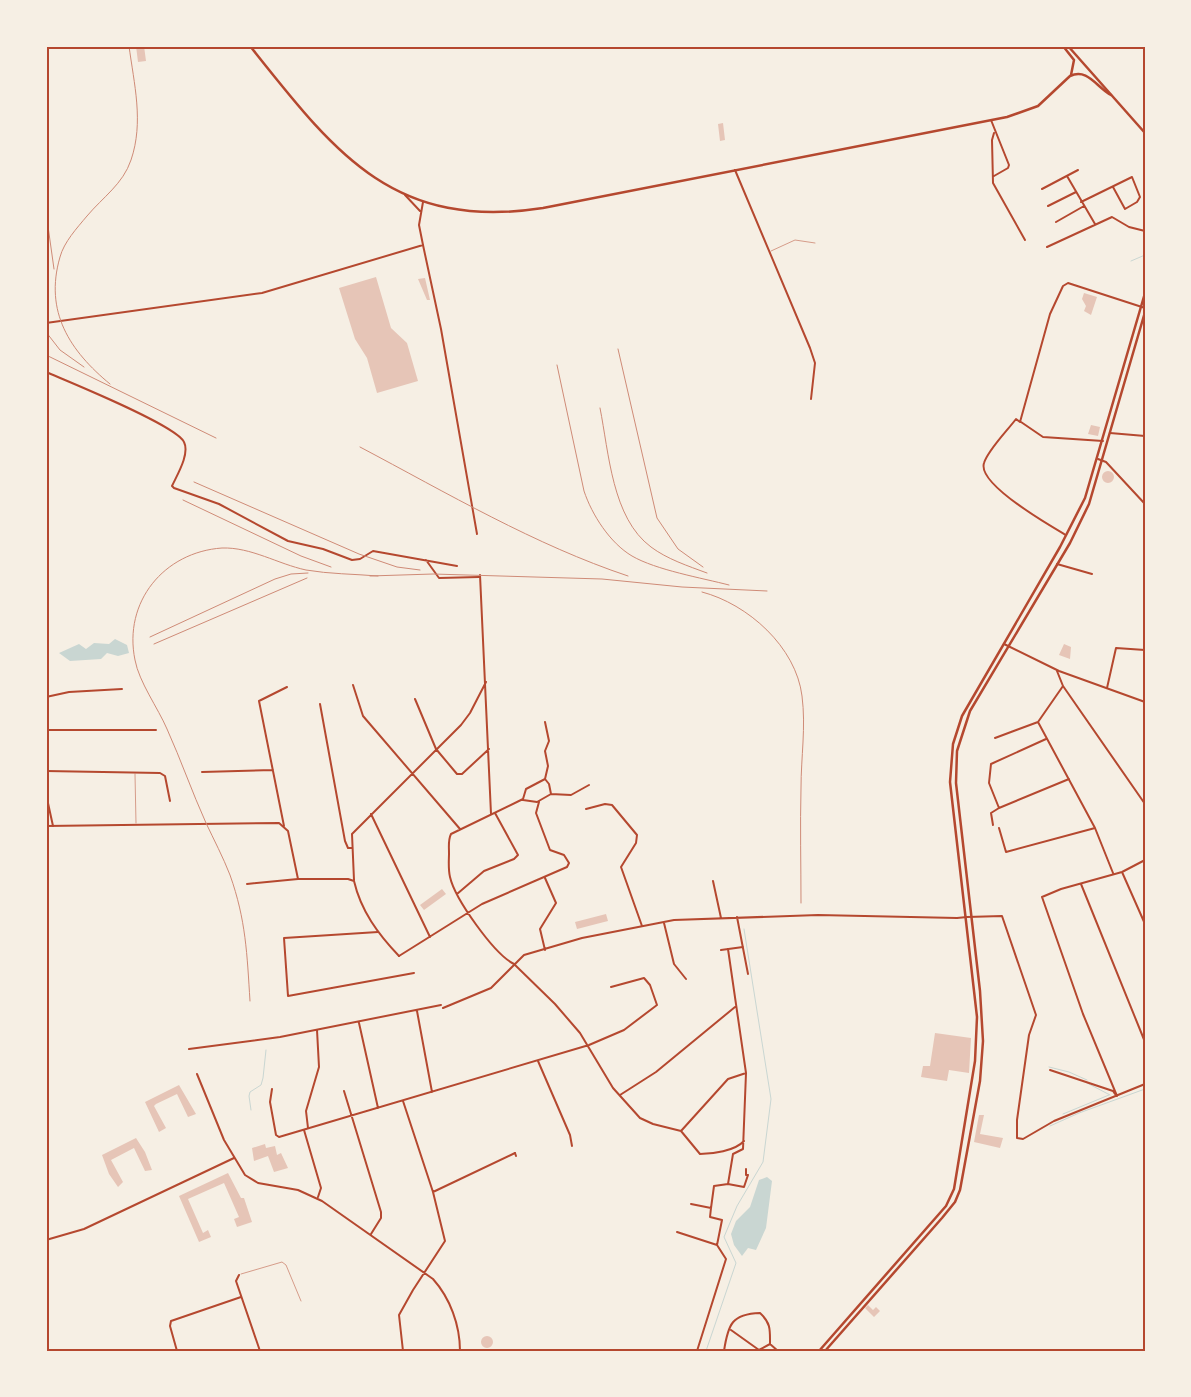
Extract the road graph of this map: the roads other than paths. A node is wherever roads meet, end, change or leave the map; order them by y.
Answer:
1 (250, 46) edge
2 (1063, 46) edge
3 (1068, 46) edge
4 (1070, 76) junction
5 (1112, 96) junction
6 (991, 120) junction
7 (994, 133) junction
8 (1145, 133) edge
9 (735, 170) junction
10 (1078, 170) dead end
11 (994, 176) junction
12 (1068, 176) junction
13 (1113, 188) junction
14 (1042, 189) dead end
15 (1076, 192) junction
16 (404, 195) junction
17 (423, 202) junction
18 (1081, 202) junction
19 (1048, 206) dead end
20 (1084, 206) junction
21 (420, 211) junction
22 (1056, 222) dead end
23 (1095, 224) junction
24 (1145, 230) edge
25 (1025, 240) dead end
26 (815, 243) dead end
27 (423, 245) junction
28 (1047, 247) dead end
29 (770, 252) junction
30 (1145, 293) edge
31 (1143, 307) edge
32 (1145, 312) edge
33 (46, 323) edge
34 (46, 372) edge
35 (811, 399) dead end
36 (1020, 422) junction
37 (1110, 433) junction
38 (1145, 436) edge
39 (1104, 441) junction
40 (1098, 459) junction
41 (1103, 460) junction
42 (1145, 504) edge
43 (1075, 533) junction
44 (476, 534) dead end
45 (1067, 536) junction
46 (1070, 543) junction
47 (426, 560) junction
48 (1057, 564) junction
49 (457, 566) dead end
50 (1092, 574) dead end
51 (1004, 644) junction
52 (1009, 647) junction
53 (1145, 650) edge
54 (1057, 671) junction
55 (486, 682) junction
56 (353, 686) dead end
57 (1063, 686) junction
58 (287, 687) dead end
59 (1107, 688) junction
60 (122, 689) dead end
61 (46, 697) edge
62 (415, 699) dead end
63 (1145, 702) edge
64 (320, 704) dead end
65 (545, 722) dead end
66 (1038, 722) junction
67 (46, 730) edge
68 (156, 730) dead end
69 (994, 738) dead end
70 (1046, 739) junction
71 (436, 749) junction
72 (489, 749) junction
73 (273, 770) junction
74 (46, 771) edge
75 (135, 772) junction
76 (202, 772) dead end
77 (410, 773) junction
78 (545, 779) junction
79 (1069, 779) junction
80 (589, 785) dead end
81 (46, 794) edge
82 (551, 794) junction
83 (523, 800) junction
84 (170, 801) dead end
85 (539, 802) junction
86 (1145, 804) edge
87 (999, 808) junction
88 (586, 809) dead end
89 (495, 813) junction
90 (371, 814) junction
91 (491, 814) junction
92 (136, 824) junction
93 (993, 825) dead end
94 (46, 826) edge
95 (53, 826) junction
96 (284, 826) junction
97 (999, 828) dead end
98 (1095, 828) junction
99 (460, 829) junction
100 (352, 848) junction
101 (1145, 860) edge
102 (1122, 872) junction
103 (1114, 873) junction
104 (545, 877) junction
105 (298, 879) junction
106 (354, 881) junction
107 (713, 881) dead end
108 (247, 884) dead end
109 (1081, 884) junction
110 (458, 894) junction
111 (468, 914) junction
112 (737, 917) junction
113 (967, 917) junction
114 (972, 917) junction
115 (721, 918) junction
116 (664, 923) junction
117 (1145, 924) edge
118 (642, 926) junction
119 (378, 932) junction
120 (430, 937) junction
121 (743, 947) junction
122 (728, 949) junction
123 (545, 950) junction
124 (721, 950) dead end
125 (514, 964) junction
126 (414, 973) dead end
127 (748, 974) dead end
128 (686, 979) dead end
129 (611, 987) dead end
130 (736, 1006) junction
131 (417, 1011) junction
132 (359, 1022) junction
133 (317, 1030) junction
134 (1145, 1042) edge
135 (589, 1044) junction
136 (189, 1049) dead end
137 (538, 1061) junction
138 (1050, 1070) dead end
139 (746, 1073) junction
140 (197, 1074) dead end
141 (1145, 1084) edge
142 (272, 1089) dead end
143 (344, 1091) dead end
144 (432, 1093) junction
145 (620, 1095) junction
146 (1117, 1096) junction
147 (403, 1101) junction
148 (378, 1108) junction
149 (352, 1116) junction
150 (308, 1128) junction
151 (304, 1130) junction
152 (681, 1131) junction
153 (744, 1141) junction
154 (572, 1146) dead end
155 (515, 1155) dead end
156 (234, 1158) junction
157 (746, 1168) dead end
158 (728, 1184) junction
159 (433, 1192) junction
160 (317, 1198) junction
161 (691, 1204) dead end
162 (710, 1208) junction
163 (677, 1232) dead end
164 (371, 1234) junction
165 (46, 1240) edge
166 (717, 1245) junction
167 (424, 1272) junction
168 (239, 1274) joint
169 (241, 1297) junction
170 (301, 1302) dead end
171 (730, 1329) junction
172 (770, 1344) junction
173 (177, 1351) edge
174 (260, 1351) edge
175 (403, 1351) edge
176 (460, 1351) edge
177 (697, 1351) edge
178 (724, 1351) edge
179 (778, 1351) edge
180 (819, 1351) edge
181 (825, 1351) edge

1 - 16 main road
2 - 4 main road
3 - 5 main road
4 - 5 main road
4 - 6 main road
5 - 8 main road
6 - 7 street
6 - 9 main road
7 - 11 street
7 - 11 street
9 - 17 main road
9 - 29 street
10 - 12 street
11 - 25 street
12 - 14 street
12 - 15 street
13 - 13 street
13 - 18 street
15 - 18 street
15 - 19 street
16 - 17 main road
16 - 21 street
17 - 21 street
18 - 20 street
20 - 22 street
20 - 23 street
21 - 27 street
23 - 24 street
23 - 28 street
26 - 29 lane
27 - 33 street
27 - 44 street
29 - 35 street
30 - 31 main road
31 - 36 street
31 - 39 main road
32 - 37 main road
34 - 47 street
36 - 39 street
36 - 45 street
37 - 38 street
37 - 41 main road
39 - 40 main road
40 - 41 street
40 - 45 main road
41 - 42 street
41 - 43 main road
43 - 45 main road
43 - 46 main road
45 - 46 main road
45 - 51 main road
46 - 48 main road
47 - 49 street
47 - 55 street
48 - 50 street
48 - 52 main road
51 - 52 street
51 - 113 main road
52 - 54 street
52 - 114 main road
53 - 59 street
54 - 57 street
54 - 59 street
55 - 71 street
55 - 72 street
56 - 77 street
57 - 66 street
57 - 86 street
58 - 73 street
59 - 63 street
60 - 61 street
62 - 71 street
64 - 100 street
65 - 78 street
66 - 69 street
66 - 70 street
67 - 68 street
70 - 79 street
70 - 87 street
71 - 72 street
71 - 77 street
72 - 91 street
73 - 76 street
73 - 96 street
74 - 75 street
75 - 84 street
75 - 92 lane
77 - 90 street
77 - 99 street
78 - 82 street
78 - 83 street
79 - 87 street
79 - 98 street
80 - 82 street
81 - 95 street
82 - 85 street
83 - 85 street
83 - 89 street
85 - 104 street
87 - 93 street
88 - 118 street
89 - 91 street
89 - 110 street
90 - 100 street
90 - 120 street
91 - 99 street
92 - 95 street
92 - 96 street
94 - 95 street
96 - 105 street
97 - 98 street
98 - 103 street
99 - 110 street
100 - 106 street
101 - 102 street
102 - 103 street
102 - 117 street
103 - 109 street
104 - 111 street
104 - 123 street
105 - 106 street
105 - 108 street
106 - 119 street
107 - 115 street
109 - 134 street
109 - 146 street
110 - 111 street
111 - 120 street
111 - 125 street
112 - 113 street
112 - 115 street
112 - 121 street
113 - 114 street
113 - 180 main road
114 - 146 street
114 - 181 main road
115 - 116 street
116 - 118 street
116 - 128 street
118 - 123 street
119 - 120 street
119 - 126 street
121 - 122 street
121 - 127 street
122 - 124 street
122 - 130 street
123 - 125 street
125 - 131 street
125 - 135 street
129 - 135 street
130 - 139 street
130 - 145 street
131 - 132 street
131 - 144 street
132 - 133 street
132 - 148 street
133 - 136 street
133 - 150 street
135 - 137 street
135 - 145 street
137 - 144 street
137 - 154 street
138 - 146 street
139 - 152 street
139 - 153 street
140 - 156 street
141 - 146 street
142 - 151 street
143 - 149 street
144 - 147 street
145 - 152 street
147 - 148 street
147 - 159 street
148 - 149 street
149 - 150 street
149 - 164 street
150 - 151 street
151 - 160 street
152 - 153 street
153 - 158 street
155 - 159 street
156 - 160 street
156 - 165 street
157 - 158 street
158 - 162 street
159 - 167 street
160 - 164 street
161 - 162 street
162 - 166 street
163 - 166 street
164 - 167 street
166 - 177 street
167 - 175 street
167 - 176 street
168 - 169 street
168 - 170 lane
169 - 173 street
169 - 174 street
171 - 172 street
171 - 172 street
171 - 178 street
172 - 179 street

